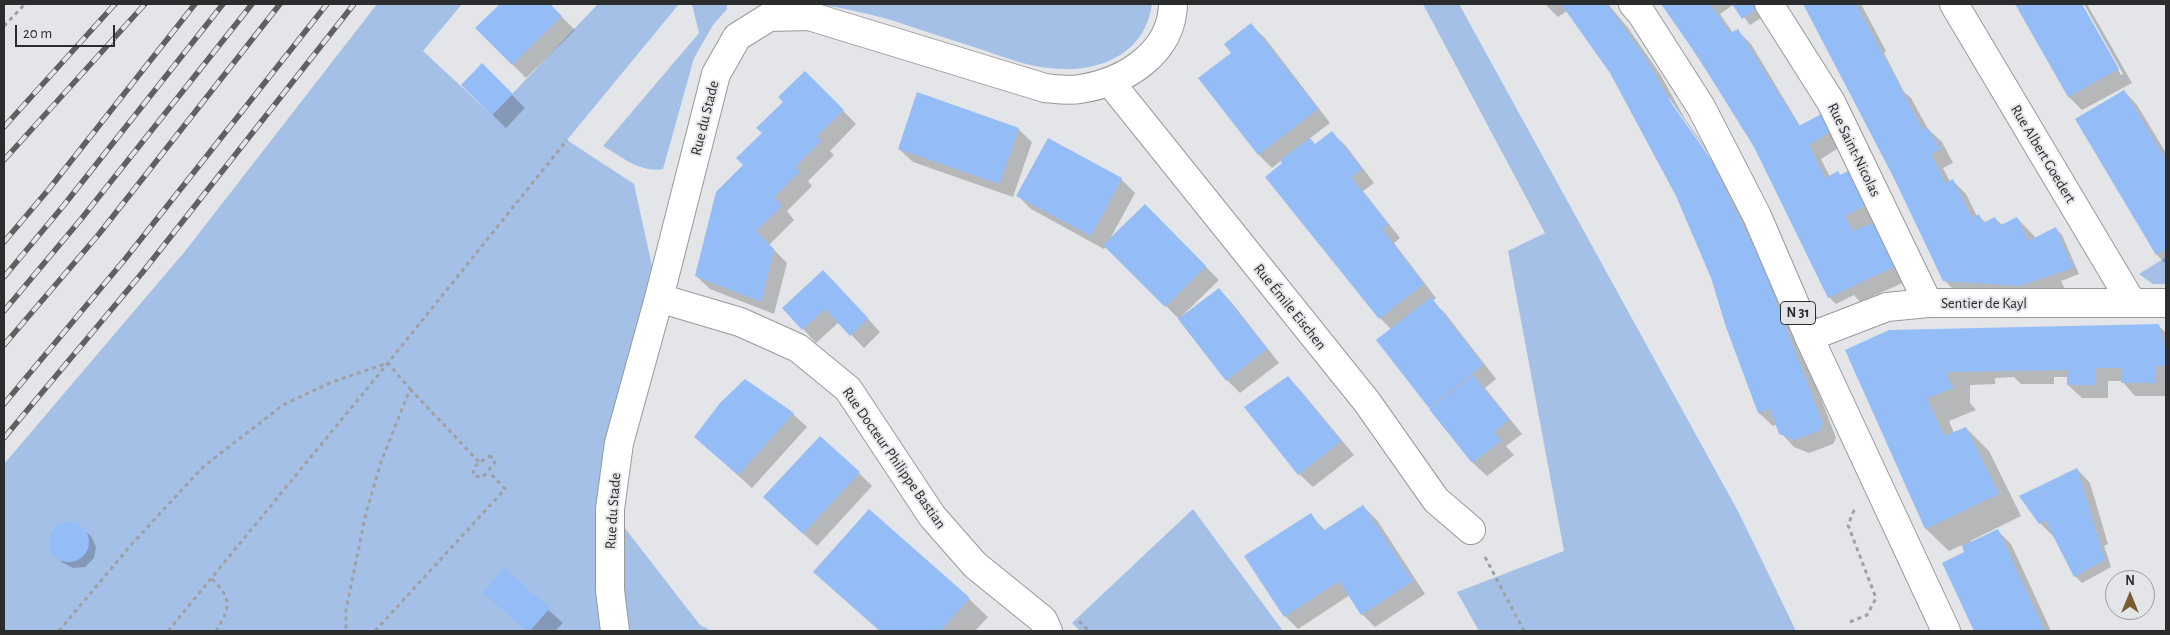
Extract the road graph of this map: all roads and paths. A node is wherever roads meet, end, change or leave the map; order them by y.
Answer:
1 (25, 4) edge
2 (1173, 4) edge
3 (1633, 4) edge
4 (1769, 4) edge
5 (1954, 4) edge
6 (4, 26) edge
7 (1110, 82) junction
8 (567, 140) dead end
9 (659, 298) junction
10 (1928, 303) junction
11 (2132, 303) junction
12 (2166, 303) edge
13 (1808, 337) junction
14 (388, 363) junction
15 (410, 389) junction
16 (480, 462) junction
17 (489, 472) junction
18 (1880, 492) junction
19 (1471, 530) joint
20 (212, 580) junction
21 (1077, 618) dead end
22 (1850, 622) dead end
23 (59, 631) edge
24 (168, 631) edge
25 (216, 631) edge
26 (346, 631) edge
27 (375, 631) edge
28 (615, 631) edge
29 (1048, 631) edge
30 (1089, 631) edge
31 (1524, 631) edge
32 (1946, 631) edge

1 - 6 path
2 - 7 street, Rue du Stade
3 - 13 street, N 31
4 - 10 street, Rue Saint-Nicolas
5 - 11 street, Rue Albert Goedert
7 - 9 street, Rue du Stade
7 - 19 street, Rue Émile Eischen
8 - 14 path
9 - 28 street, Rue du Stade
9 - 29 street, Rue Docteur Philippe Bastian
10 - 11 street, Sentier de Kayl
10 - 13 street, Sentier de Kayl
11 - 12 street, Sentier de Kayl
13 - 18 street, N 31
14 - 15 path
14 - 20 path
14 - 23 path
15 - 16 path
15 - 26 path
16 - 17 path
16 - 17 path
17 - 27 path
18 - 22 path
18 - 32 street, N 31
19 - 31 path
20 - 24 path
20 - 25 path
21 - 30 path

